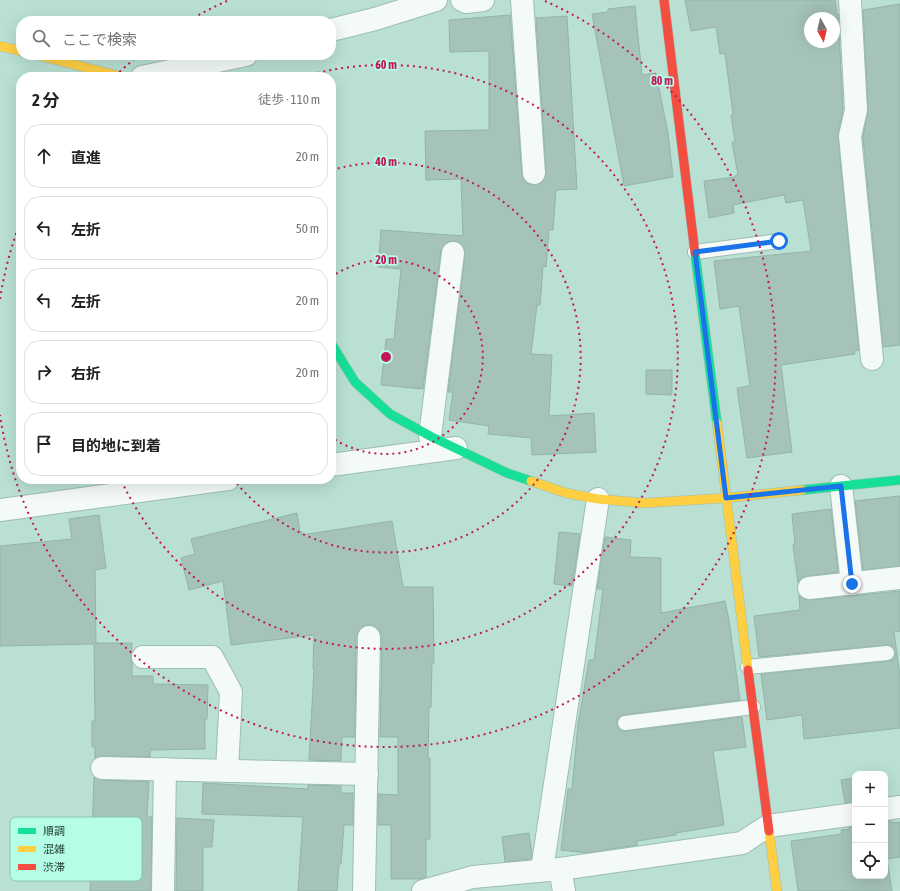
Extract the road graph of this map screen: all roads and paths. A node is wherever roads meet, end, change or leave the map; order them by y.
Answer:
1 (436, 0) edge
2 (462, 0) edge
3 (483, 0) edge
4 (522, 0) edge
5 (664, 0) edge
6 (850, 0) edge
7 (336, 29) edge
8 (0, 46) edge
9 (16, 50) edge
10 (58, 60) edge
11 (222, 60) edge
12 (109, 72) edge
13 (166, 72) edge
14 (534, 173) dead end
15 (779, 241) dead end
16 (695, 252) junction
17 (453, 253) dead end
18 (336, 351) edge
19 (872, 359) dead end
20 (430, 436) junction
21 (456, 448) junction
22 (336, 464) edge
23 (900, 480) edge
24 (178, 484) edge
25 (841, 486) junction
26 (726, 498) junction
27 (598, 500) junction
28 (0, 510) edge
29 (900, 578) edge
30 (852, 584) junction
31 (809, 588) dead end
32 (369, 638) dead end
33 (887, 653) dead end
34 (143, 657) dead end
35 (748, 667) junction
36 (753, 707) junction
37 (625, 723) dead end
38 (102, 768) dead end
39 (165, 769) junction
40 (227, 771) junction
41 (367, 774) junction
42 (900, 807) edge
43 (888, 809) edge
44 (852, 814) edge
45 (768, 826) junction
46 (551, 870) junction
47 (163, 891) edge
48 (364, 891) edge
49 (423, 891) edge
50 (564, 891) edge
51 (777, 891) edge

1 - 7 street
2 - 3 street
4 - 14 street
5 - 16 street
6 - 19 street
8 - 9 street
10 - 12 street
11 - 13 street
15 - 16 lane
16 - 26 street
17 - 20 street
18 - 20 street
20 - 21 street
21 - 22 street
21 - 27 street
23 - 25 street
24 - 28 street
25 - 26 street
25 - 30 street
26 - 27 street
26 - 35 street
27 - 46 street
29 - 30 street
30 - 31 street
32 - 41 street
33 - 35 lane
34 - 40 street
35 - 36 street
36 - 37 lane
36 - 45 street
38 - 39 street
39 - 40 street
39 - 47 street
40 - 41 street
41 - 48 street
42 - 43 street
44 - 45 street
45 - 46 street
45 - 51 street
46 - 49 street
46 - 50 street

